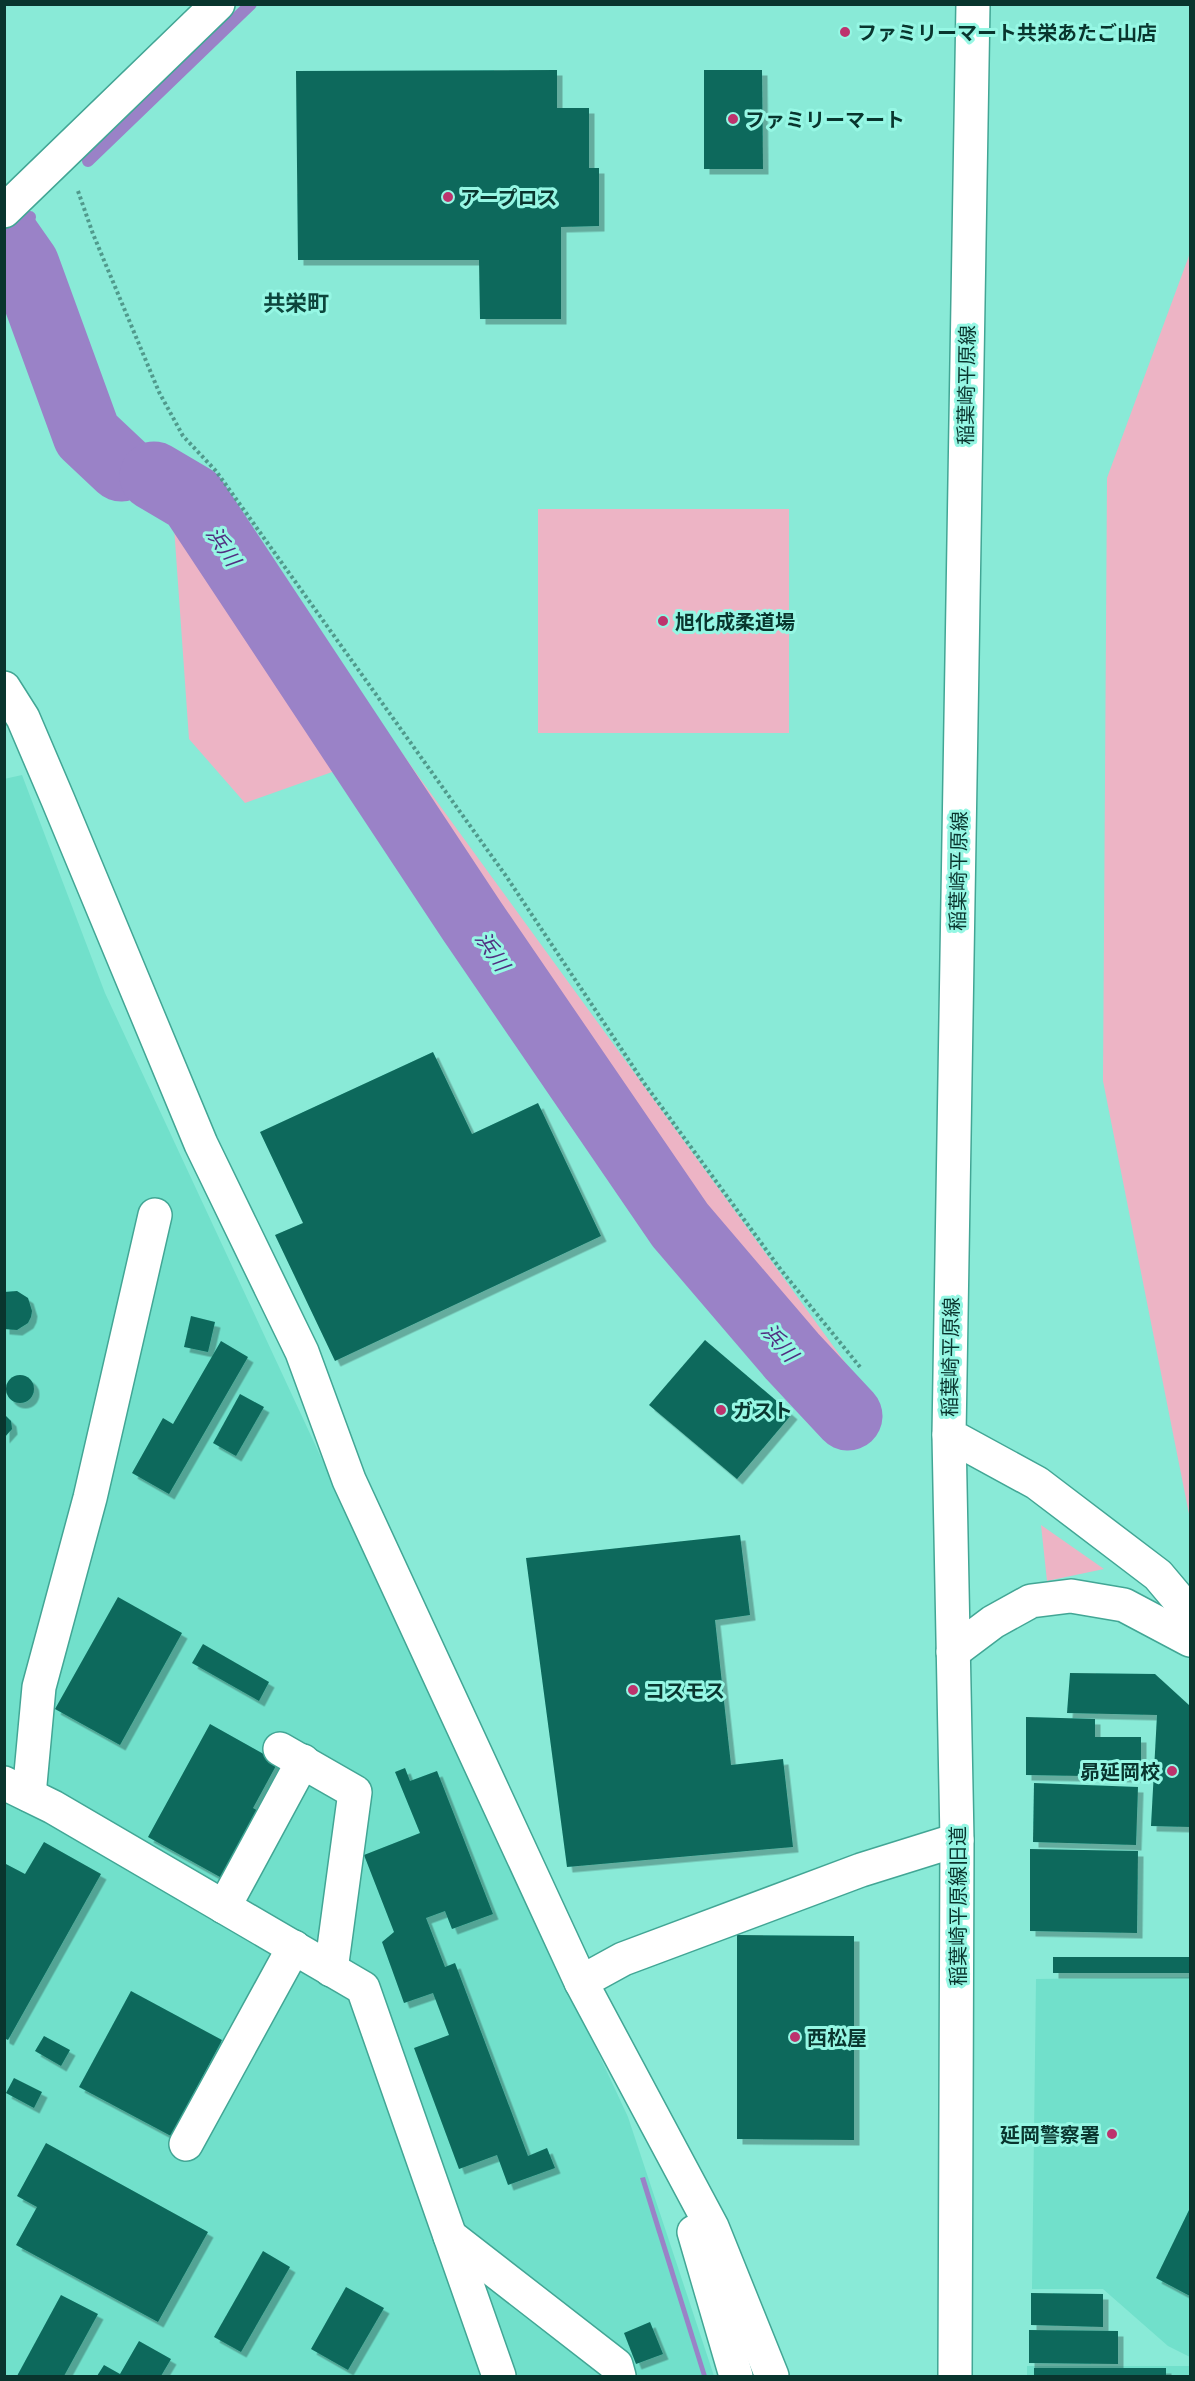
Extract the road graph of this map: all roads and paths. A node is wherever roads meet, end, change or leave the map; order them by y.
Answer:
1 (218, 4) edge
2 (973, 4) edge
3 (65, 153) junction
4 (13, 202) edge
5 (4, 688) edge
6 (155, 1215) dead end
7 (860, 1367) dead end
8 (949, 1435) junction
9 (1191, 1613) edge
10 (1191, 1640) edge
11 (953, 1652) junction
12 (17, 1789) edge
13 (957, 1840) junction
14 (224, 1907) junction
15 (294, 1947) junction
16 (331, 1970) junction
17 (581, 1982) junction
18 (186, 2144) dead end
19 (671, 2152) junction
20 (450, 2236) junction
21 (499, 2376) edge
22 (619, 2376) edge
23 (736, 2376) edge
24 (772, 2376) edge
25 (955, 2376) edge

1 - 3 street
2 - 8 street, 稲葉崎平原線
3 - 4 street
3 - 7 path
5 - 17 street
6 - 12 street
8 - 9 street, 稲葉崎平原線
8 - 11 street, 稲葉崎平原線旧道
10 - 11 street
11 - 13 street, 稲葉崎平原線旧道
12 - 14 street
13 - 17 street
13 - 25 street, 稲葉崎平原線旧道
14 - 15 street
14 - 16 street
15 - 16 street
15 - 18 street
16 - 20 street
17 - 19 street
19 - 23 street
19 - 24 street
20 - 21 street
20 - 22 street

